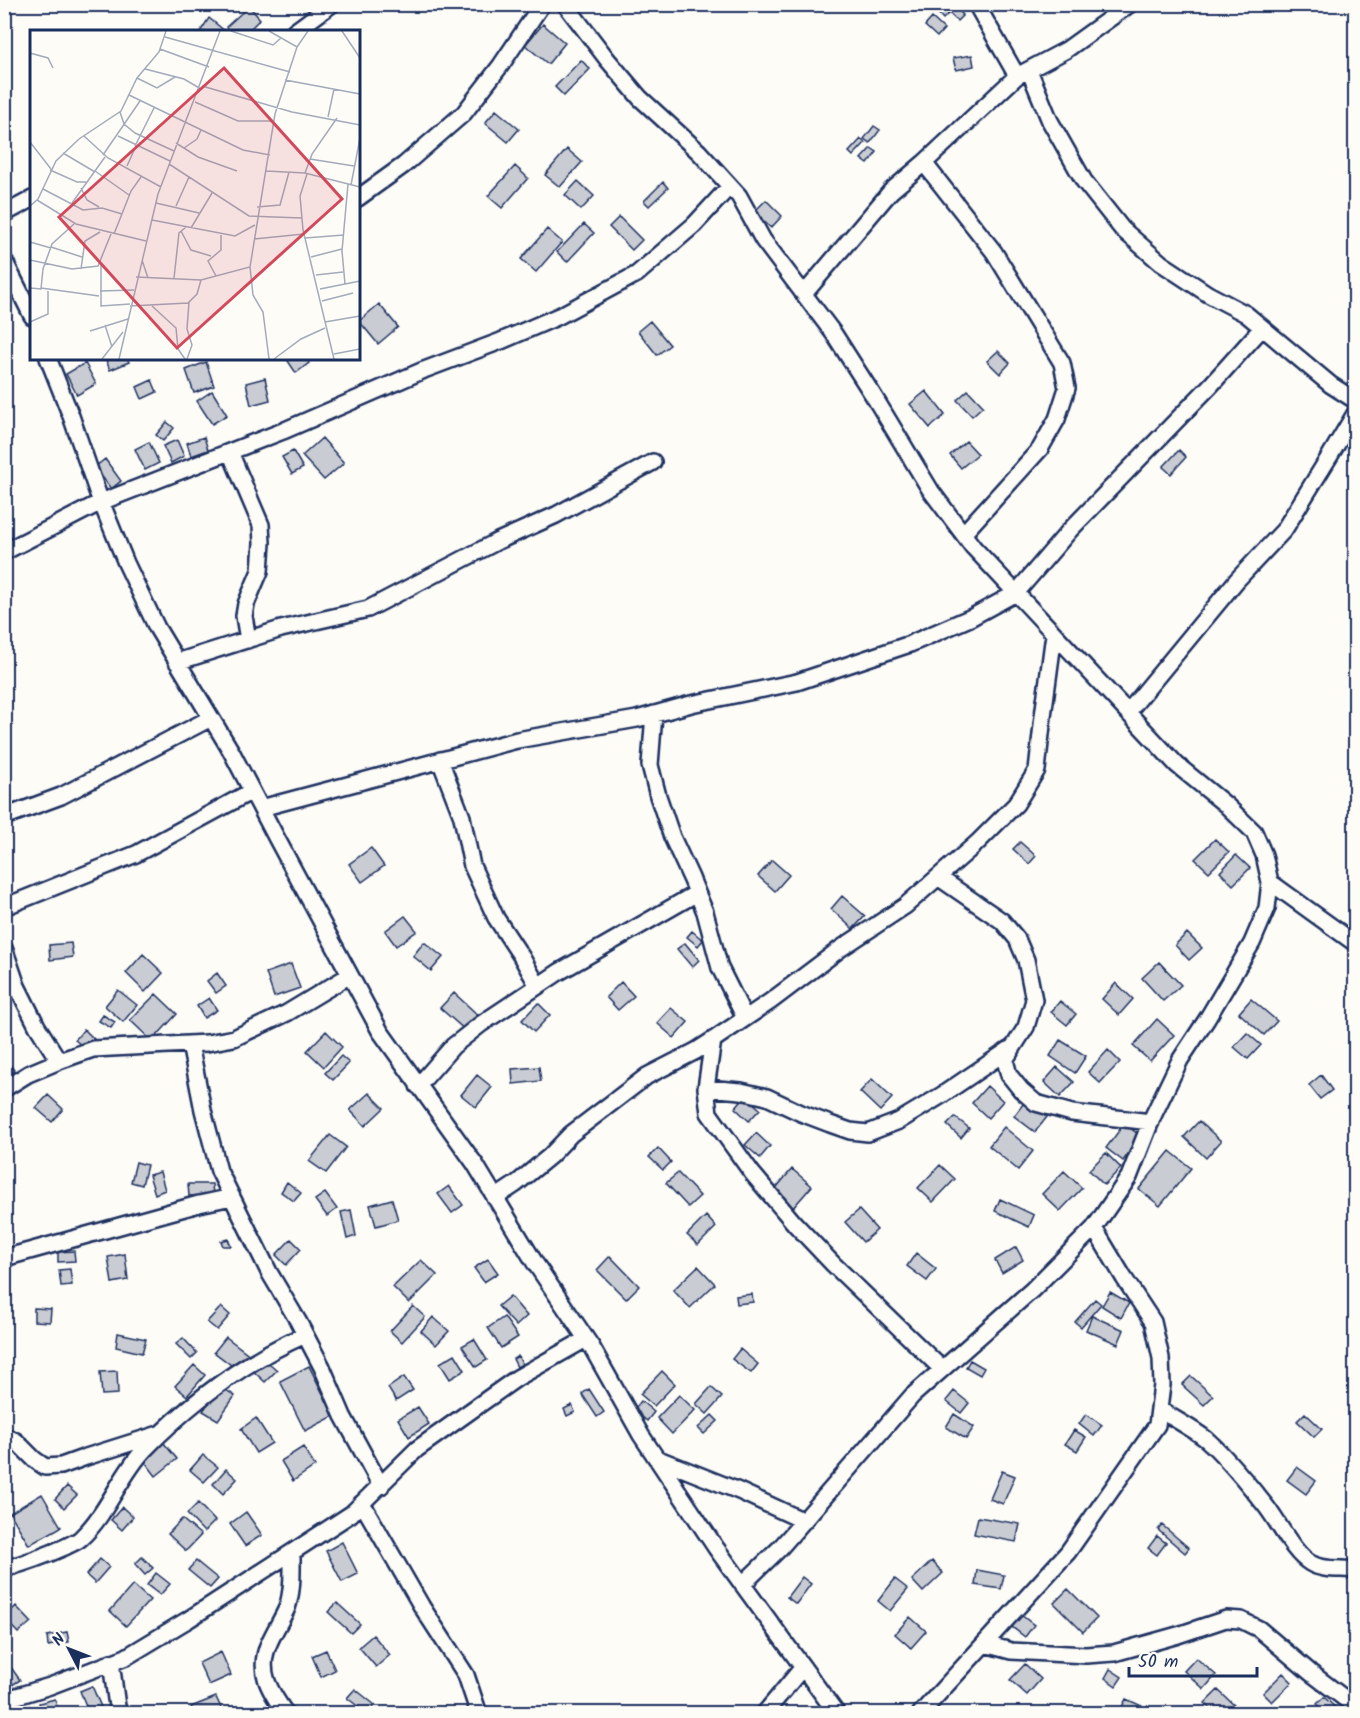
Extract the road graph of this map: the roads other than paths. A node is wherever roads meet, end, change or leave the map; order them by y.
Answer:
1 (332, 4) edge
2 (542, 4) edge
3 (565, 4) edge
4 (976, 4) edge
5 (1130, 4) edge
6 (297, 30) edge
7 (1023, 73) junction
8 (924, 163) junction
9 (730, 186) junction
10 (360, 197) edge
11 (30, 200) edge
12 (4, 214) edge
13 (4, 260) edge
14 (804, 294) junction
15 (30, 312) edge
16 (1262, 328) junction
17 (49, 360) edge
18 (1356, 401) edge
19 (1356, 412) edge
20 (230, 452) junction
21 (653, 462) dead end
22 (101, 502) junction
23 (963, 534) junction
24 (4, 552) edge
25 (1016, 593) junction
26 (1054, 634) junction
27 (248, 640) junction
28 (177, 662) junction
29 (1128, 712) junction
30 (654, 714) junction
31 (211, 718) junction
32 (440, 760) junction
33 (252, 791) junction
34 (261, 808) junction
35 (4, 817) edge
36 (938, 877) junction
37 (1270, 882) junction
38 (697, 893) junction
39 (4, 907) edge
40 (1356, 944) edge
41 (4, 948) edge
42 (350, 975) junction
43 (538, 986) junction
44 (745, 1018) junction
45 (713, 1040) junction
46 (190, 1044) junction
47 (1013, 1047) junction
48 (58, 1061) junction
49 (418, 1086) junction
50 (706, 1088) junction
51 (4, 1089) edge
52 (1151, 1122) junction
53 (232, 1197) junction
54 (495, 1198) junction
55 (1094, 1228) junction
56 (4, 1258) edge
57 (305, 1335) junction
58 (586, 1339) junction
59 (942, 1369) junction
60 (1159, 1409) junction
61 (162, 1433) junction
62 (4, 1436) edge
63 (656, 1458) junction
64 (381, 1486) junction
65 (362, 1503) junction
66 (804, 1521) junction
67 (292, 1552) junction
68 (4, 1569) edge
69 (1356, 1570) edge
70 (743, 1584) junction
71 (985, 1644) junction
72 (111, 1662) junction
73 (803, 1667) junction
74 (4, 1700) edge
75 (1356, 1707) edge
76 (481, 1712) edge
77 (118, 1713) edge
78 (286, 1713) edge
79 (764, 1713) edge
80 (837, 1713) edge
81 (920, 1713) edge

1 - 6 street
2 - 10 street
3 - 9 street
4 - 7 street
5 - 7 street
7 - 8 street
7 - 16 street
8 - 14 street
8 - 23 street
9 - 14 street
9 - 20 street
11 - 12 street
13 - 15 street
14 - 23 street
16 - 18 street
16 - 25 street
17 - 22 street
19 - 29 street
20 - 22 street
20 - 27 street
21 - 27 street
22 - 24 street
22 - 28 street
23 - 25 street
25 - 26 street
25 - 30 street
26 - 29 street
26 - 36 street
27 - 28 street
28 - 31 street
29 - 37 street
30 - 32 street
30 - 38 street
31 - 33 street
31 - 35 street
32 - 34 street
32 - 43 street
33 - 34 street
33 - 39 street
34 - 42 street
36 - 44 street
36 - 47 street
37 - 40 street
37 - 52 street
38 - 43 street
38 - 44 street
41 - 48 street
42 - 46 street
42 - 49 street
43 - 49 street
44 - 45 street
45 - 50 street
45 - 54 street
46 - 48 street
46 - 53 street
47 - 50 street
47 - 52 street
48 - 51 street
49 - 54 street
50 - 59 street
52 - 55 street
53 - 56 street
53 - 57 street
54 - 58 street
55 - 59 street
55 - 60 street
57 - 61 street
57 - 64 street
58 - 63 street
58 - 64 street
59 - 66 street
60 - 69 street
60 - 71 street
61 - 62 street
61 - 68 street
63 - 66 street
63 - 70 street
64 - 65 street
65 - 67 street
65 - 76 street
66 - 70 street
67 - 72 street
67 - 78 street
70 - 73 street
71 - 75 street
71 - 81 street
72 - 74 street
72 - 77 street
73 - 79 street
73 - 80 street

